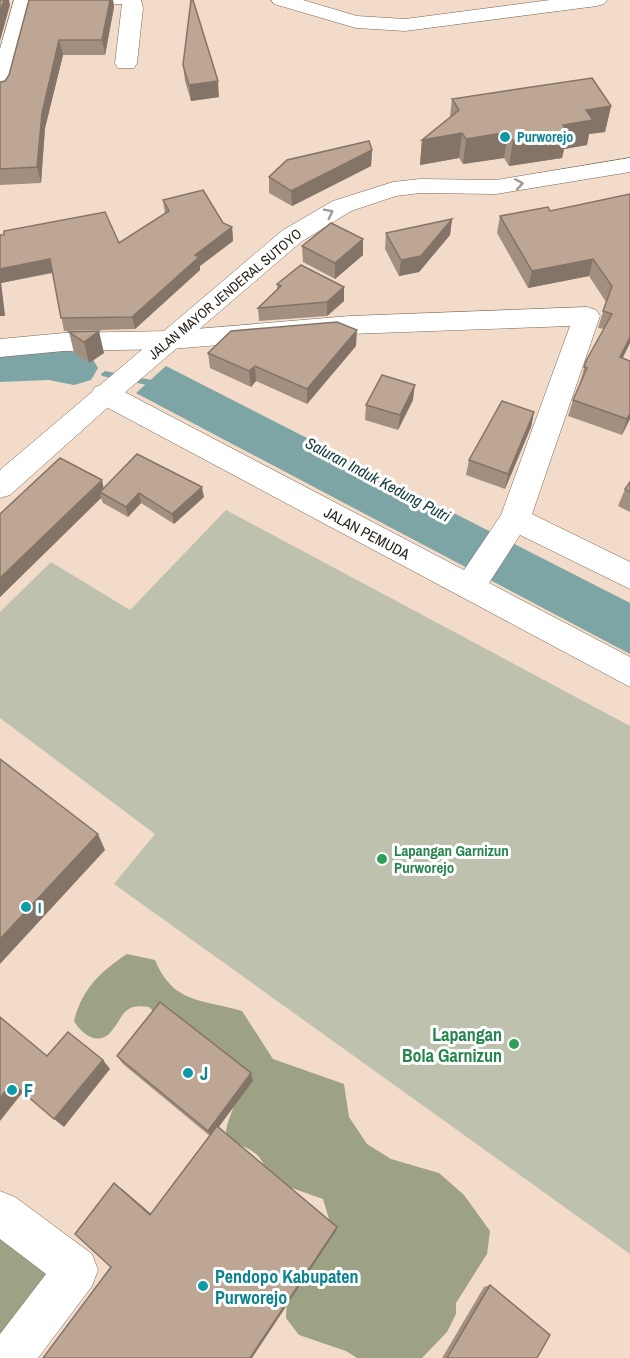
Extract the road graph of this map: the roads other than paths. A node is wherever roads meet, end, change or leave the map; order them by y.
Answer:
1 (115, 0) edge
2 (129, 0) edge
3 (281, 0) edge
4 (597, 0) edge
5 (126, 63) dead end
6 (0, 90) edge
7 (630, 165) edge
8 (161, 347) junction
9 (0, 348) edge
10 (111, 389) junction
11 (0, 487) edge
12 (511, 525) junction
13 (630, 576) edge
14 (473, 581) junction
15 (630, 673) edge
16 (0, 1212) edge
17 (10, 1358) edge

1 - 6 street
2 - 5 street
3 - 4 street
8 -> 7 street, JALAN MAYOR JENDERAL SUTOYO
8 - 9 street
8 - 10 street, JALAN MAYOR JENDERAL SUTOYO
8 - 12 street
10 - 11 street, JALAN MAYOR JENDERAL SUTOYO
10 - 14 street, JALAN PEMUDA
12 - 13 street
12 - 14 street
14 - 15 street, JALAN PEMUDA
16 - 17 street

